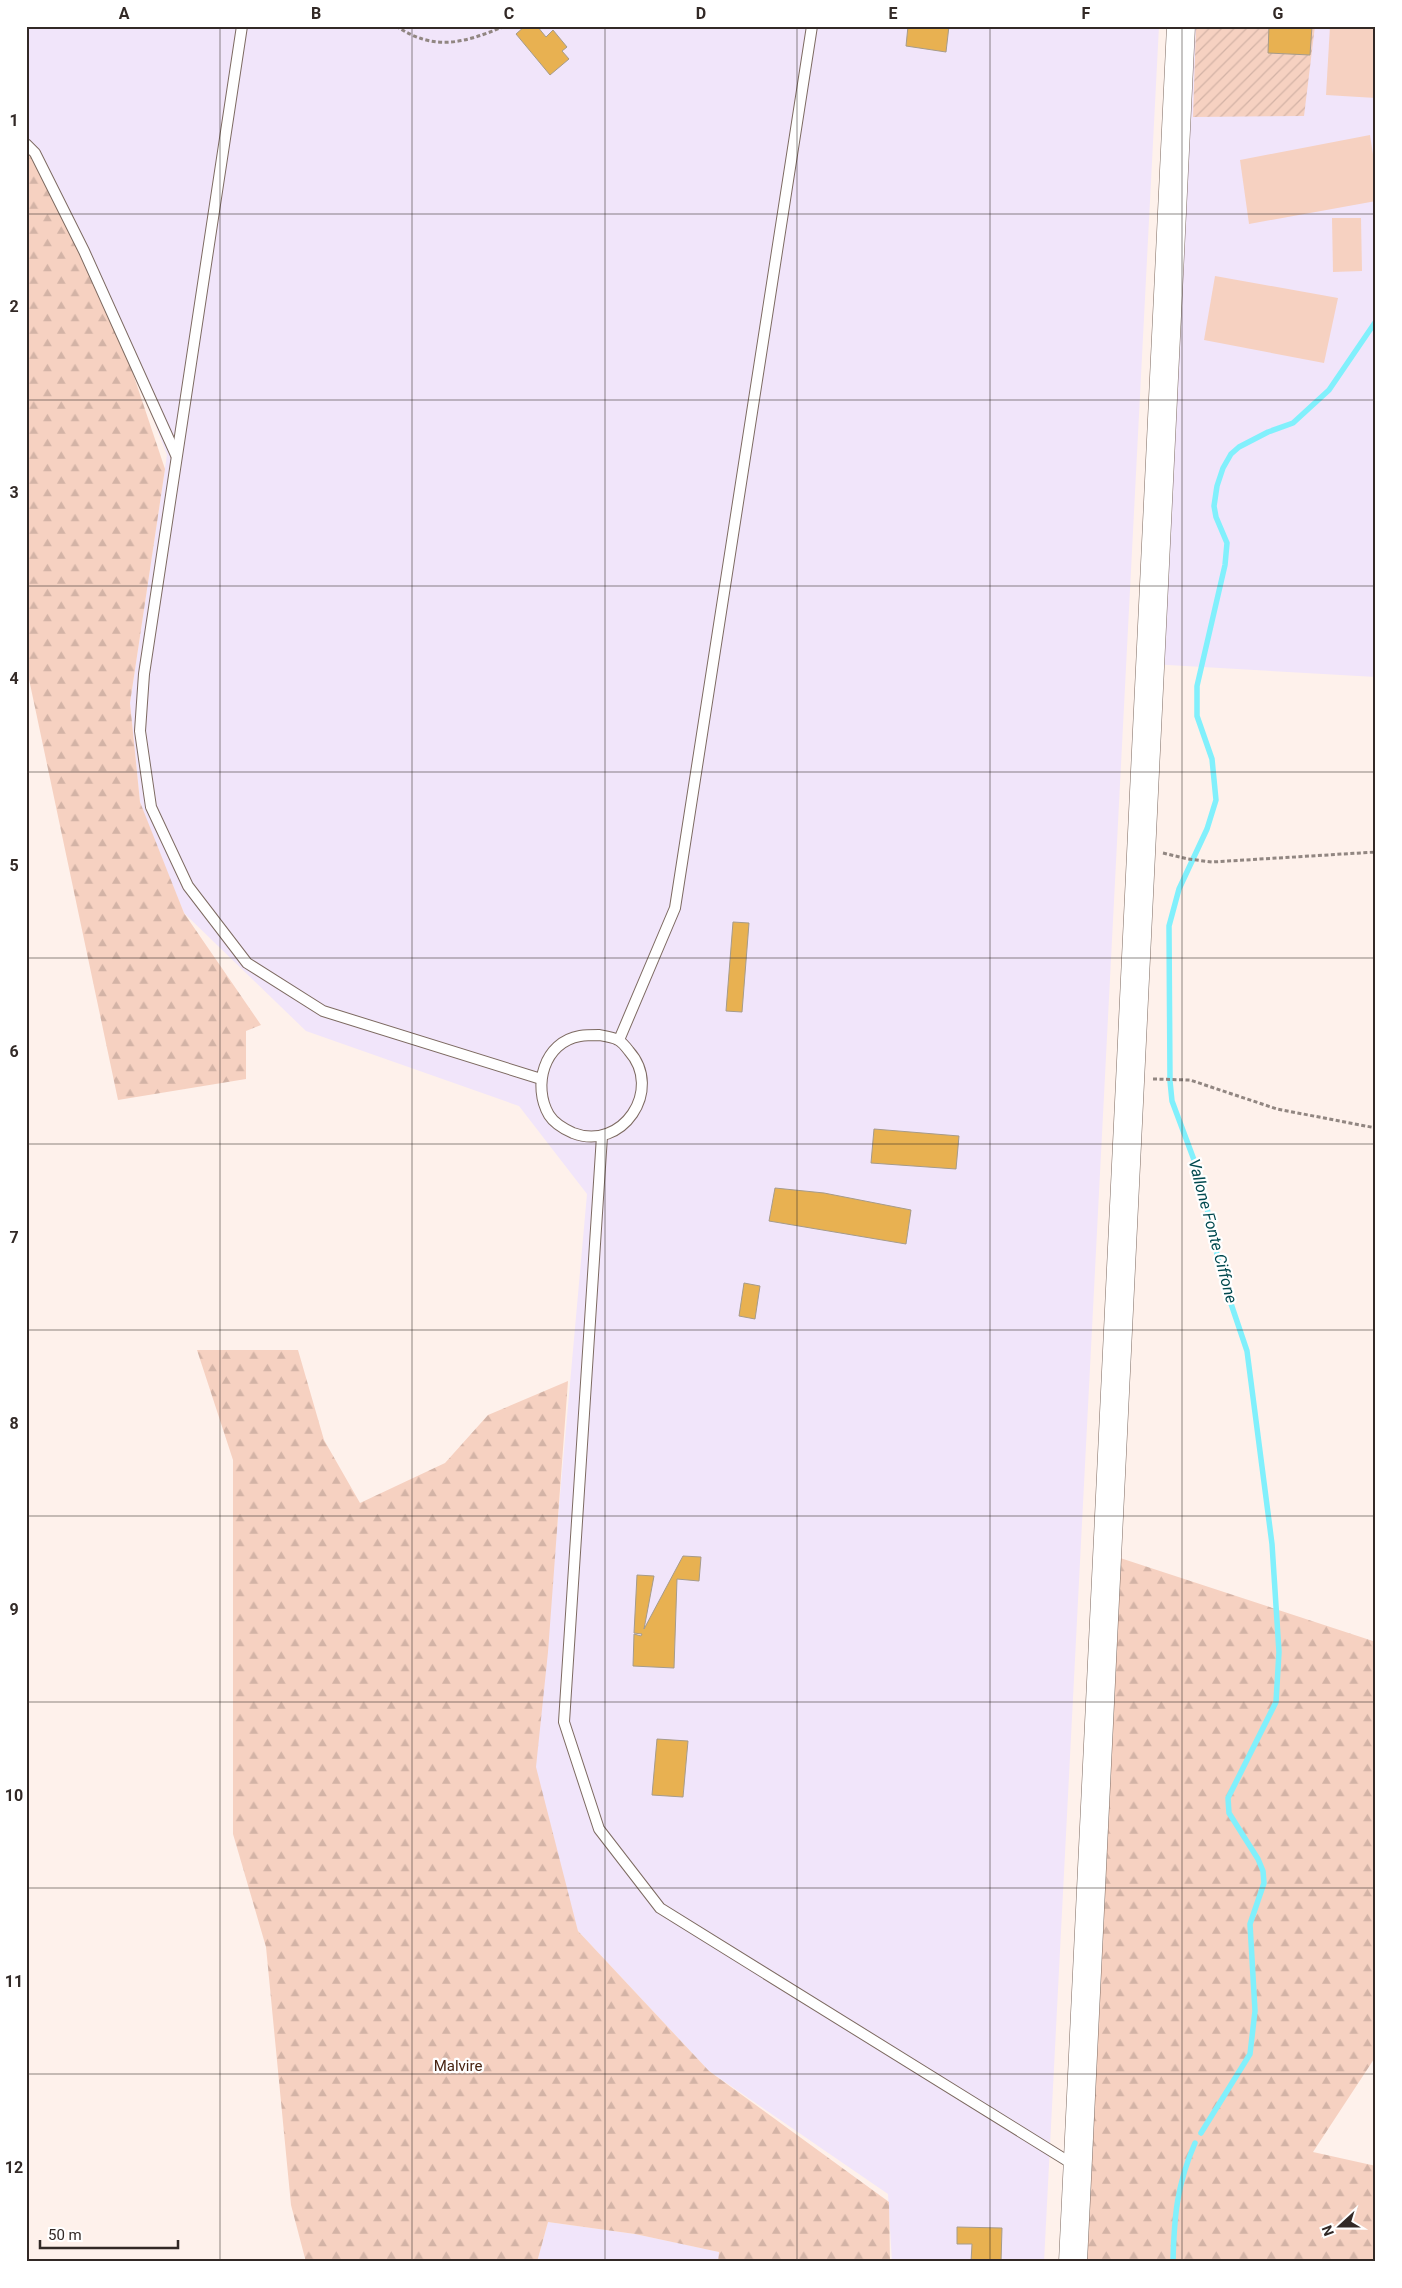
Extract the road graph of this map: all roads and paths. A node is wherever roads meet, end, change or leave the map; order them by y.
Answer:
1 (242, 26) edge
2 (396, 26) edge
3 (505, 26) edge
4 (812, 26) edge
5 (1181, 26) edge
6 (26, 144) edge
7 (177, 456) junction
8 (1376, 852) edge
9 (1188, 859) dead end
10 (619, 1040) junction
11 (541, 1079) junction
12 (1158, 1079) dead end
13 (1376, 1128) edge
14 (602, 1136) junction
15 (1077, 2167) junction
16 (1073, 2262) edge

1 - 7 lane
2 - 3 path
4 - 10 lane
5 - 15 main road
6 - 7 lane
7 - 11 lane
8 - 9 path
10 - 11 lane
10 - 14 lane
11 - 14 lane
12 - 13 path
14 - 15 lane
15 - 16 main road

